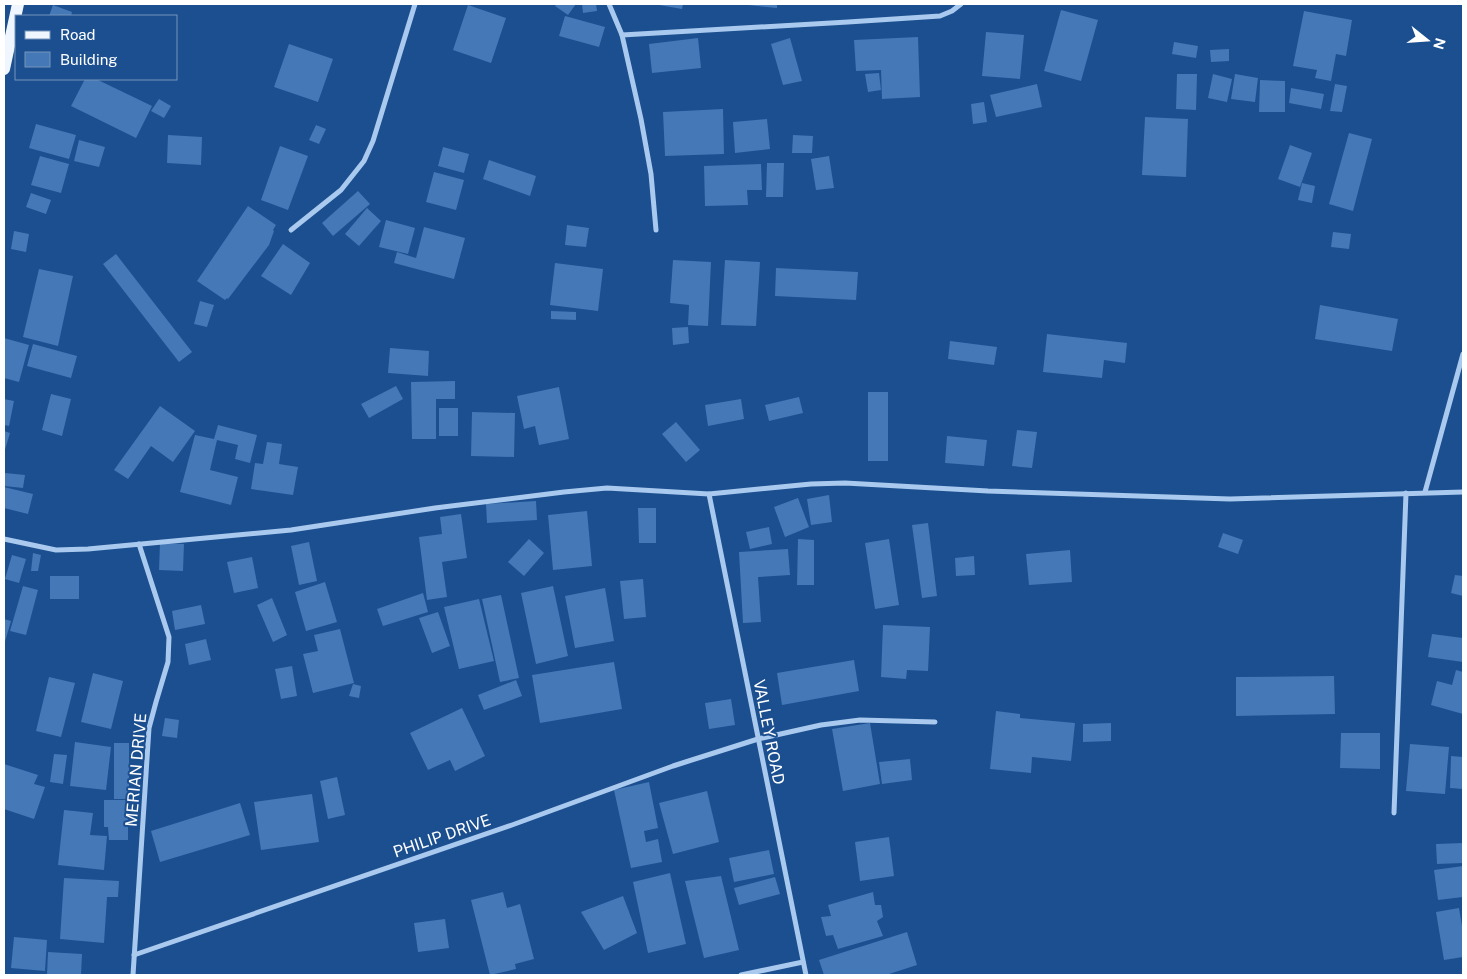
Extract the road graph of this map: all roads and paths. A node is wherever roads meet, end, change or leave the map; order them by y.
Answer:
1 (415, 4) edge
2 (609, 4) edge
3 (961, 4) edge
4 (15, 18) edge
5 (622, 35) junction
6 (4, 69) edge
7 (291, 230) dead end
8 (656, 230) dead end
9 (1463, 354) edge
10 (1425, 492) junction
11 (1463, 492) edge
12 (1406, 493) junction
13 (709, 494) junction
14 (4, 539) edge
15 (139, 544) junction
16 (935, 722) dead end
17 (758, 739) junction
18 (1394, 813) dead end
19 (134, 956) junction
20 (803, 962) junction
21 (133, 975) edge
22 (742, 975) edge
23 (806, 975) edge

1 - 7 street
2 - 5 street
3 - 5 street
4 - 6 main road
5 - 8 street
9 - 10 street
10 - 11 street
10 - 12 street
12 - 13 street
12 - 18 street
13 - 15 street
13 - 17 street, VALLEY ROAD
14 - 15 street
15 - 19 street, MERIAN DRIVE
16 - 17 street, PHILIP DRIVE
17 - 19 street, PHILIP DRIVE
17 - 20 street, VALLEY ROAD
19 - 21 street, MERIAN DRIVE
20 - 22 street
20 - 23 street, VALLEY ROAD

